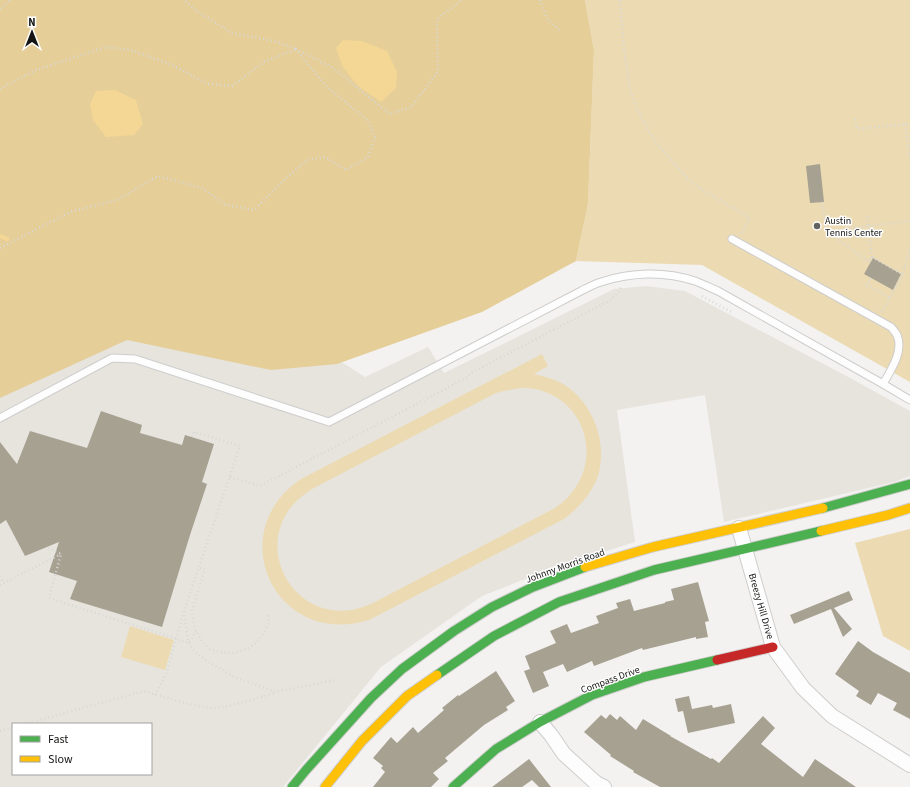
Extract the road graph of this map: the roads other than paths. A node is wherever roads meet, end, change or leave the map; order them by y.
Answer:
1 (734, 240) road end
2 (883, 384) junction
3 (910, 400) edge
4 (0, 418) edge
5 (910, 484) edge
6 (910, 508) edge
7 (739, 528) junction
8 (745, 549) junction
9 (773, 647) junction
10 (540, 722) junction
11 (910, 765) edge
12 (292, 787) edge
13 (325, 787) edge
14 (453, 787) edge
15 (604, 787) edge

1 - 2 lane
2 - 3 lane
2 - 4 lane
5 - 7 street, Johnny Morris Road
6 - 8 street
7 - 8 street, Breezy Hill Drive
7 - 12 street, Johnny Morris Road
8 - 9 street, Breezy Hill Drive
8 - 13 street
9 - 10 street, Compass Drive
9 - 11 street, Breezy Hill Drive
10 - 14 street, Compass Drive
10 - 15 street

